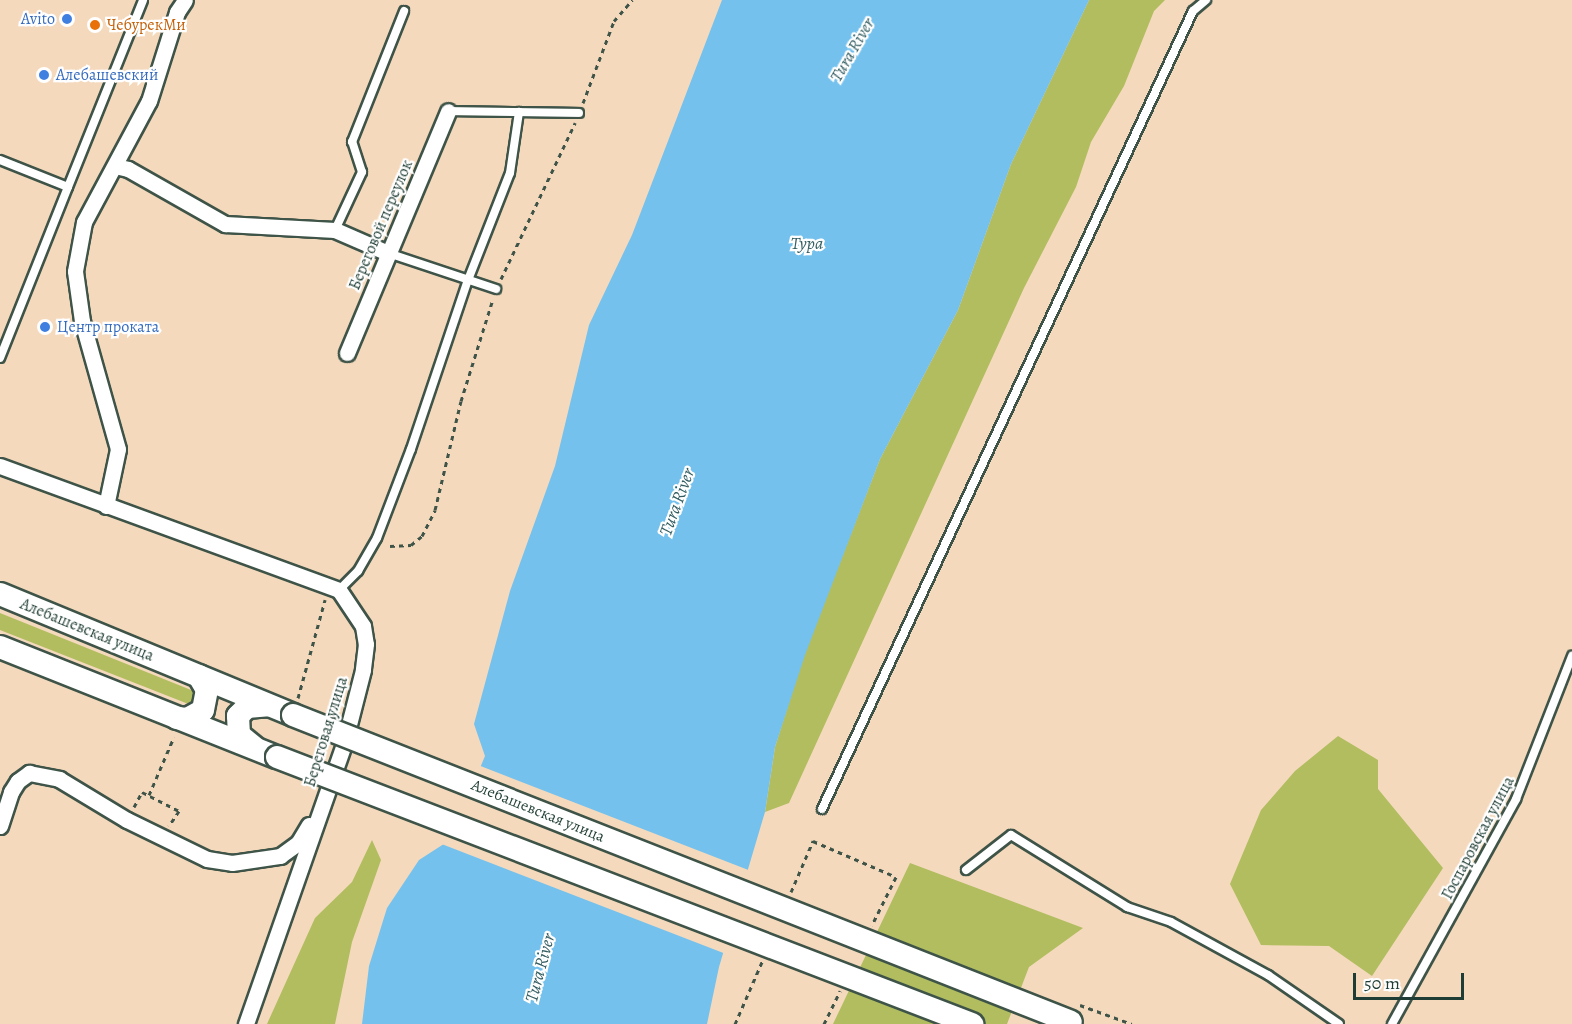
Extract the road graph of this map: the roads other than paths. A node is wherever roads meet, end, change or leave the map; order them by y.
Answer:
1 (143, 0) edge
2 (185, 0) edge
3 (1206, 0) edge
4 (404, 11) dead end
5 (448, 111) joint
6 (519, 112) junction
7 (579, 113) road end
8 (0, 160) edge
9 (115, 166) junction
10 (68, 187) junction
11 (335, 230) junction
12 (387, 252) junction
13 (468, 280) junction
14 (496, 289) road end
15 (347, 353) dead end
16 (0, 358) edge
17 (0, 466) edge
18 (106, 506) junction
19 (339, 590) junction
20 (0, 594) edge
21 (0, 647) edge
22 (1572, 656) edge
23 (199, 676) junction
24 (268, 705) junction
25 (176, 726) junction
26 (255, 748) junction
27 (822, 809) dead end
28 (319, 810) junction
29 (0, 826) edge
30 (966, 870) dead end
31 (1075, 1017) edge
32 (246, 1024) edge
33 (972, 1024) edge
34 (1339, 1024) edge
35 (1392, 1024) edge

1 - 10 lane
2 - 9 street
3 - 27 lane
4 - 11 lane
5 - 6 lane
5 - 12 street, Береговой переулок
6 - 7 lane
6 - 13 lane
8 - 10 lane
9 - 11 street
9 - 18 street
10 - 16 lane
11 - 12 street
12 - 13 lane
12 - 15 street, Береговой переулок
13 - 14 lane
13 - 19 lane
17 - 18 street
18 - 19 street
19 - 28 street, Береговая улица
20 - 23 main road, Алебашевская улица
21 - 25 main road
22 - 35 lane, Госпаровская улица
23 - 24 main road, Алебашевская улица
23 - 25 main road
24 - 26 main road
24 - 31 main road, Алебашевская улица, bridge
25 - 26 main road
26 - 33 main road, bridge
28 - 29 street
28 - 32 street, Береговая улица
30 - 34 lane

